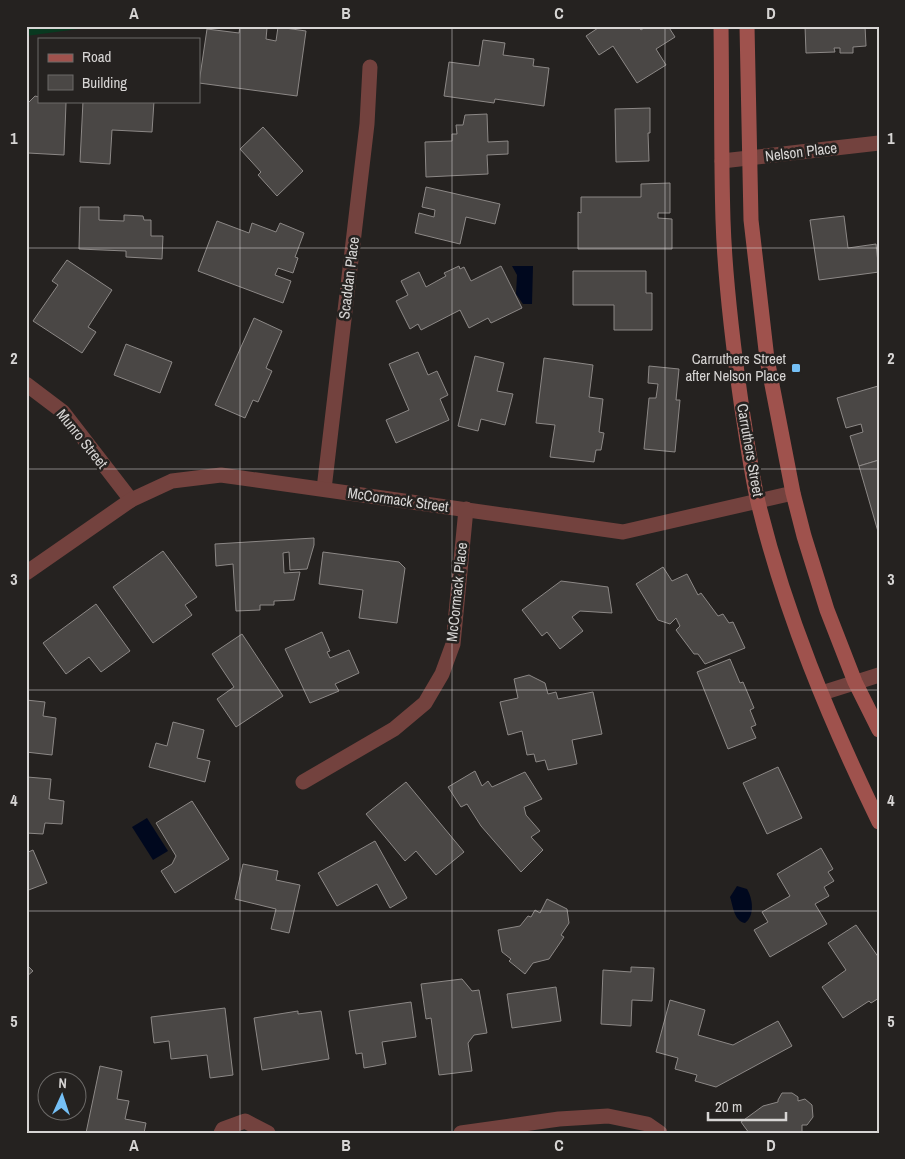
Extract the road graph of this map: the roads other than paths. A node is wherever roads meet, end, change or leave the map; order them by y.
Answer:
1 (721, 26) edge
2 (747, 26) edge
3 (370, 67) dead end
4 (879, 142) edge
5 (749, 158) junction
6 (722, 161) junction
7 (26, 384) edge
8 (324, 489) junction
9 (793, 493) junction
10 (131, 500) junction
11 (758, 501) junction
12 (466, 509) junction
13 (26, 573) edge
14 (879, 675) edge
15 (855, 682) junction
16 (822, 692) junction
17 (879, 730) edge
18 (302, 782) dead end
19 (879, 822) edge
20 (221, 1133) edge
21 (268, 1133) edge
22 (461, 1133) edge
23 (660, 1133) edge

1 - 6 main road, Carruthers Street
2 - 5 main road
3 - 8 street, Scaddan Place
4 - 5 street, Nelson Place
5 - 6 street, Nelson Place
5 - 9 main road
6 - 11 main road, Carruthers Street
7 - 10 street, Munro Street
8 - 10 street, McCormack Street
8 - 12 street, McCormack Street
9 - 11 street, McCormack Street
9 - 15 main road
10 - 13 street, McCormack Street
11 - 12 street, McCormack Street
11 - 16 main road, Carruthers Street
12 - 18 street, McCormack Place
14 - 15 street
15 - 16 street
15 - 17 main road
16 - 19 main road, Carruthers Street
20 - 21 street
22 - 23 street

